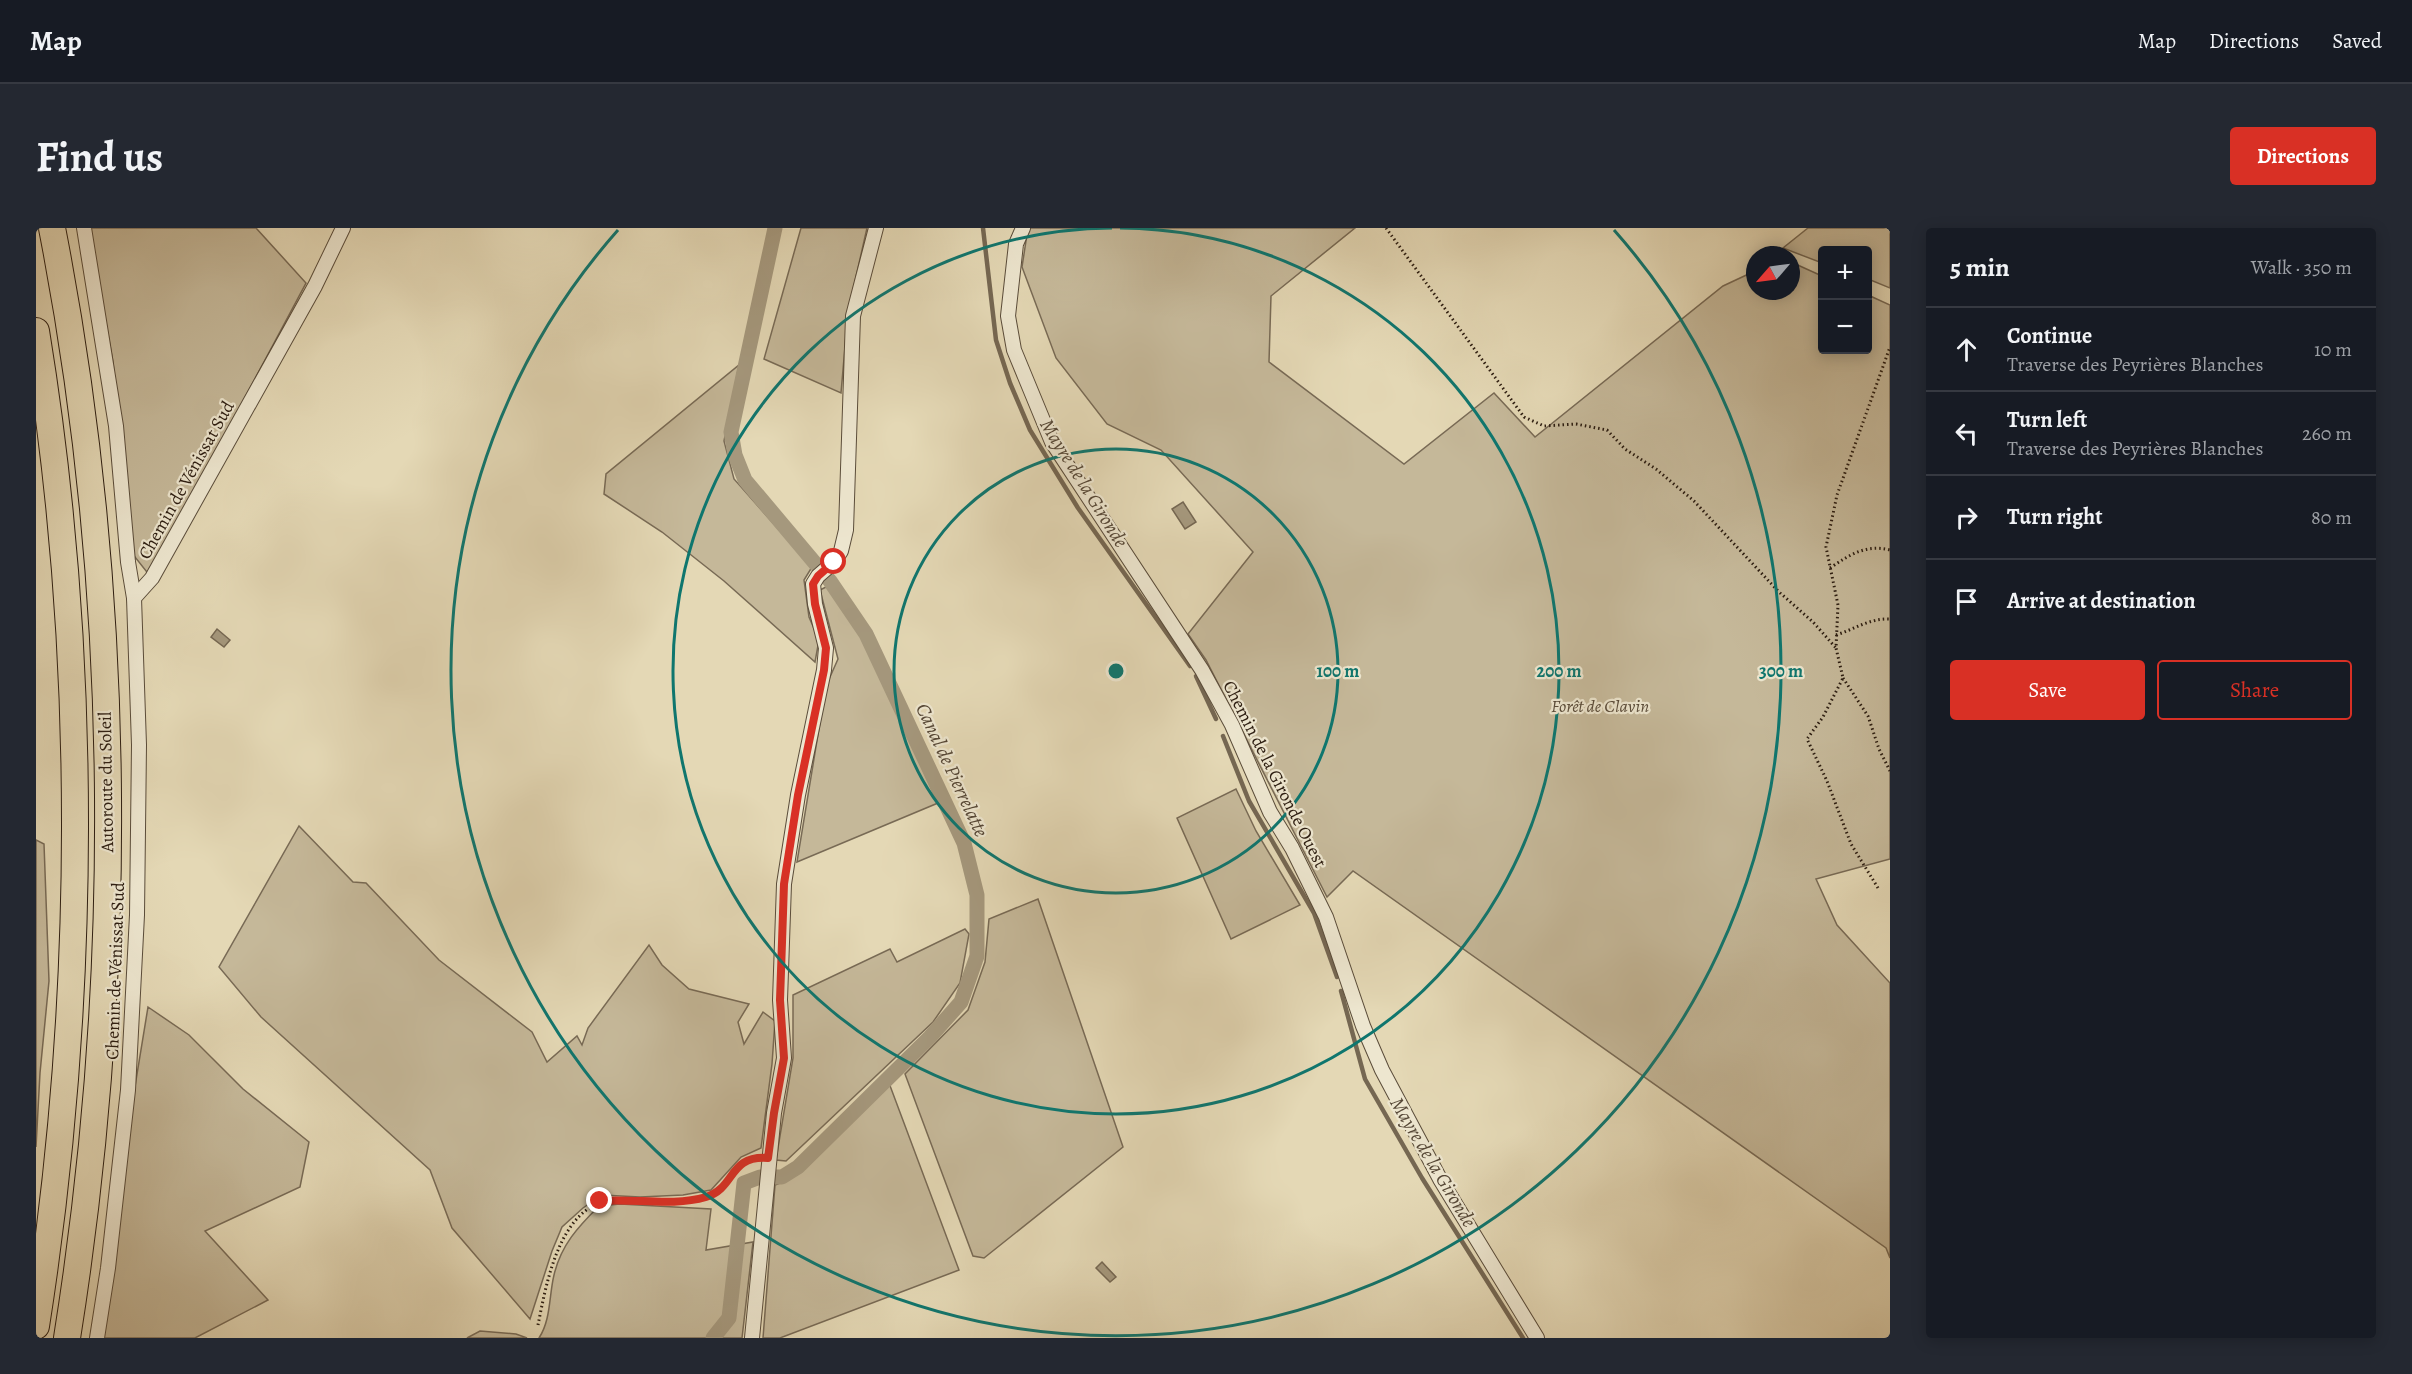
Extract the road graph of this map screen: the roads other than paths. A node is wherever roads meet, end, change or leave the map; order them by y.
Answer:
1 (52, 228) edge
2 (84, 228) edge
3 (343, 228) edge
4 (876, 228) edge
5 (1023, 228) edge
6 (36, 331) edge
7 (134, 598) junction
8 (36, 1326) edge
9 (67, 1338) edge
10 (97, 1338) edge
11 (752, 1338) edge
12 (1537, 1338) edge

1 - 9 highway, Autoroute du Soleil
2 - 7 street
3 - 7 street, Chemin de Vénissat Sud
4 - 11 street
5 - 12 street, Chemin de la Gironde Ouest
6 - 8 highway, Autoroute du Soleil
7 - 10 street, Chemin de Vénissat Sud

